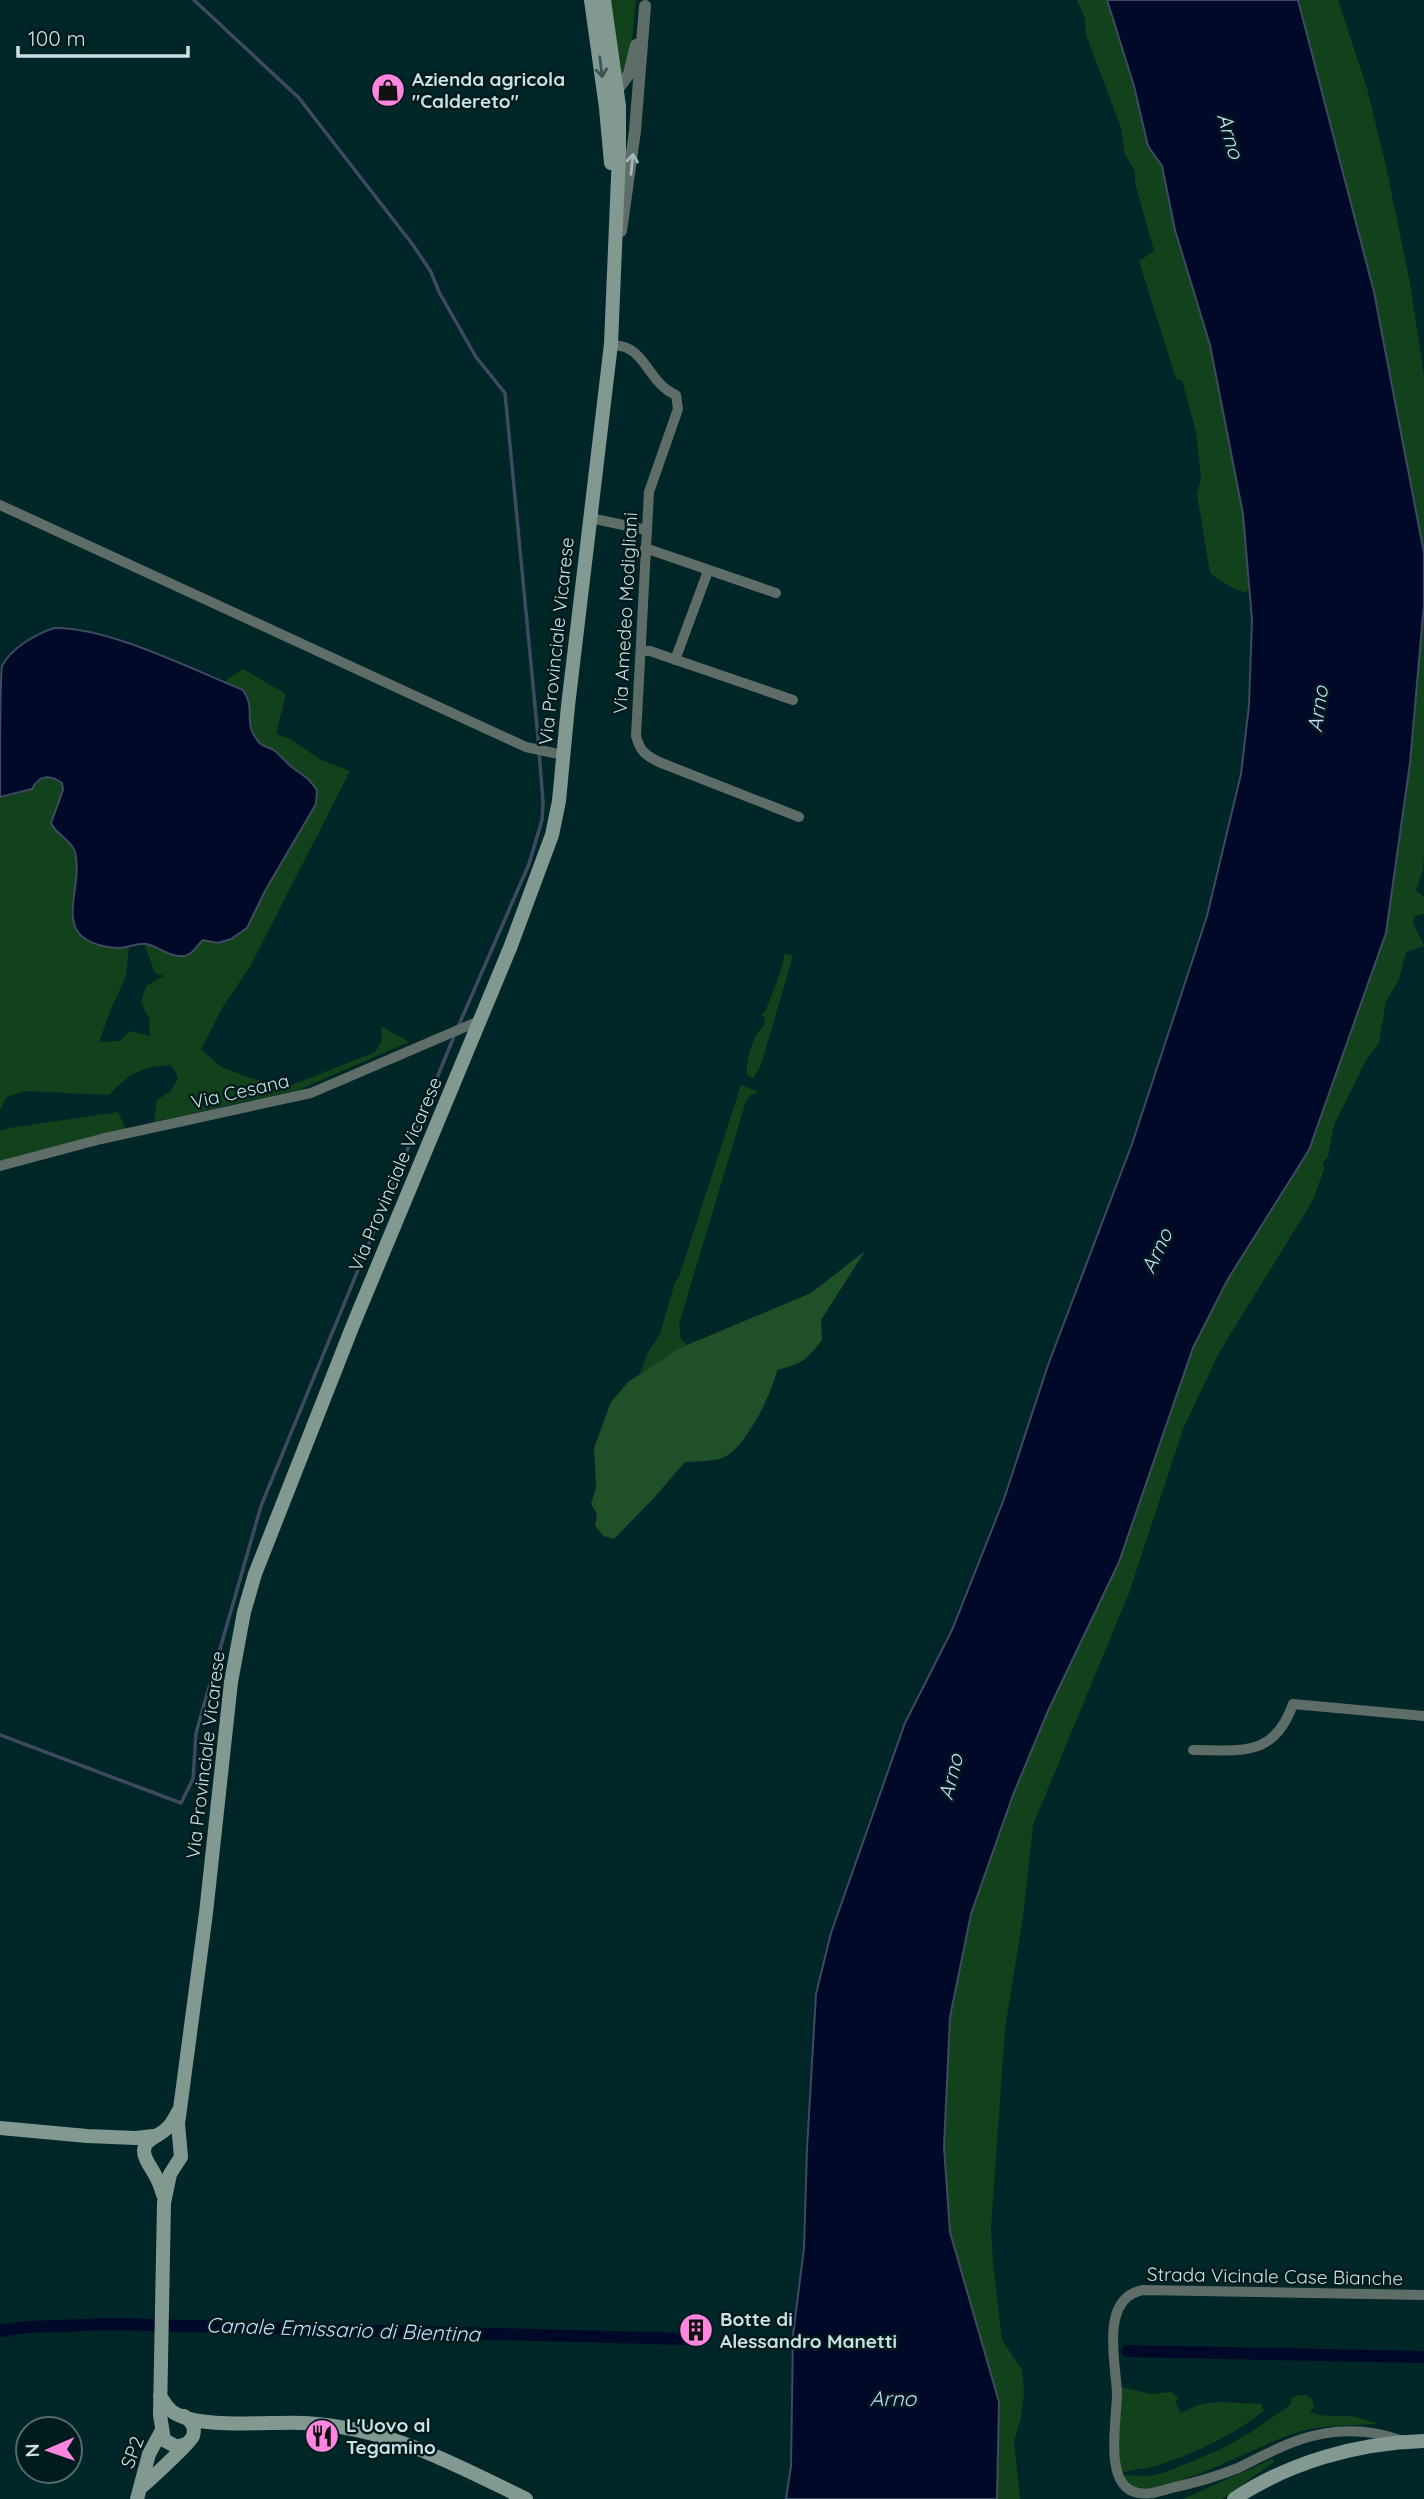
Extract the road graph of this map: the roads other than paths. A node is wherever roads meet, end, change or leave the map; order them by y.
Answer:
1 (591, 0) edge
2 (604, 0) edge
3 (645, 3) edge
4 (617, 88) junction
5 (608, 128) junction
6 (616, 256) junction
7 (611, 344) junction
8 (0, 505) edge
9 (590, 518) junction
10 (647, 530) junction
11 (645, 548) junction
12 (708, 571) junction
13 (776, 593) dead end
14 (641, 651) junction
15 (675, 660) junction
16 (793, 700) dead end
17 (563, 755) junction
18 (799, 817) dead end
19 (479, 1021) junction
20 (0, 1166) edge
21 (1424, 1716) edge
22 (1193, 1750) dead end
23 (181, 2102) junction
24 (0, 2128) edge
25 (157, 2134) junction
26 (87, 2136) junction
27 (180, 2143) junction
28 (148, 2161) junction
29 (174, 2166) junction
30 (164, 2203) junction
31 (1424, 2295) edge
32 (160, 2390) junction
33 (180, 2415) junction
34 (234, 2424) junction
35 (162, 2428) junction
36 (1405, 2441) junction
37 (1424, 2441) edge
38 (189, 2442) junction
39 (139, 2494) edge
40 (526, 2499) edge
41 (1234, 2499) edge

1 -> 5 main road, Via Provinciale Vicarese / SP2
2 - 4 main road, Via Provinciale Vicarese / SP2
3 - 4 street, Via Provinciale Vicarese
6 -> 3 street, Via Provinciale Vicarese
4 - 5 street, Via Provinciale Vicarese
4 - 6 main road, Via Provinciale Vicarese / SP2
5 - 6 main road, Via Provinciale Vicarese / SP2
6 - 7 main road, Via Provinciale Vicarese / SP2
7 - 9 main road, Via Provinciale Vicarese / SP2
7 - 10 street, Via Amedeo Modigliani
8 - 17 street
9 - 10 street
9 - 17 main road, Via Provinciale Vicarese / SP2
10 - 11 street, Via Amedeo Modigliani
11 - 12 street
11 - 14 street, Via Amedeo Modigliani
12 - 13 street
12 - 15 street
14 - 15 street
14 - 18 street, Via Amedeo Modigliani
15 - 16 street
17 - 19 main road, Via Provinciale Vicarese / SP2
19 - 20 street, Via Cesana
19 - 23 main road, Via Provinciale Vicarese / SP2
21 - 22 street
23 - 25 main road, Via Provinciale Vicarese / SP2
23 - 27 main road, Via Provinciale Vicarese / SP2
24 - 26 main road
25 - 26 main road
25 - 27 main road
25 - 28 main road, Via Provinciale Vicarese / SP2
26 - 28 main road
27 - 29 main road, Via Provinciale Vicarese / SP2
28 - 29 main road
28 - 30 main road, Via Provinciale Vicarese / SP2
29 - 30 main road, Via Provinciale Vicarese / SP2
30 - 32 main road, Via Provinciale Vicarese / SP2
31 - 36 street, Strada Vicinale Case Bianche
32 - 33 main road
32 - 35 main road, SP2
33 - 34 main road
33 - 35 main road
33 - 38 main road
34 - 38 main road
34 - 40 main road
35 - 38 main road
35 - 39 main road, SP2
36 - 37 main road
36 - 41 main road
38 - 39 main road, SP2

